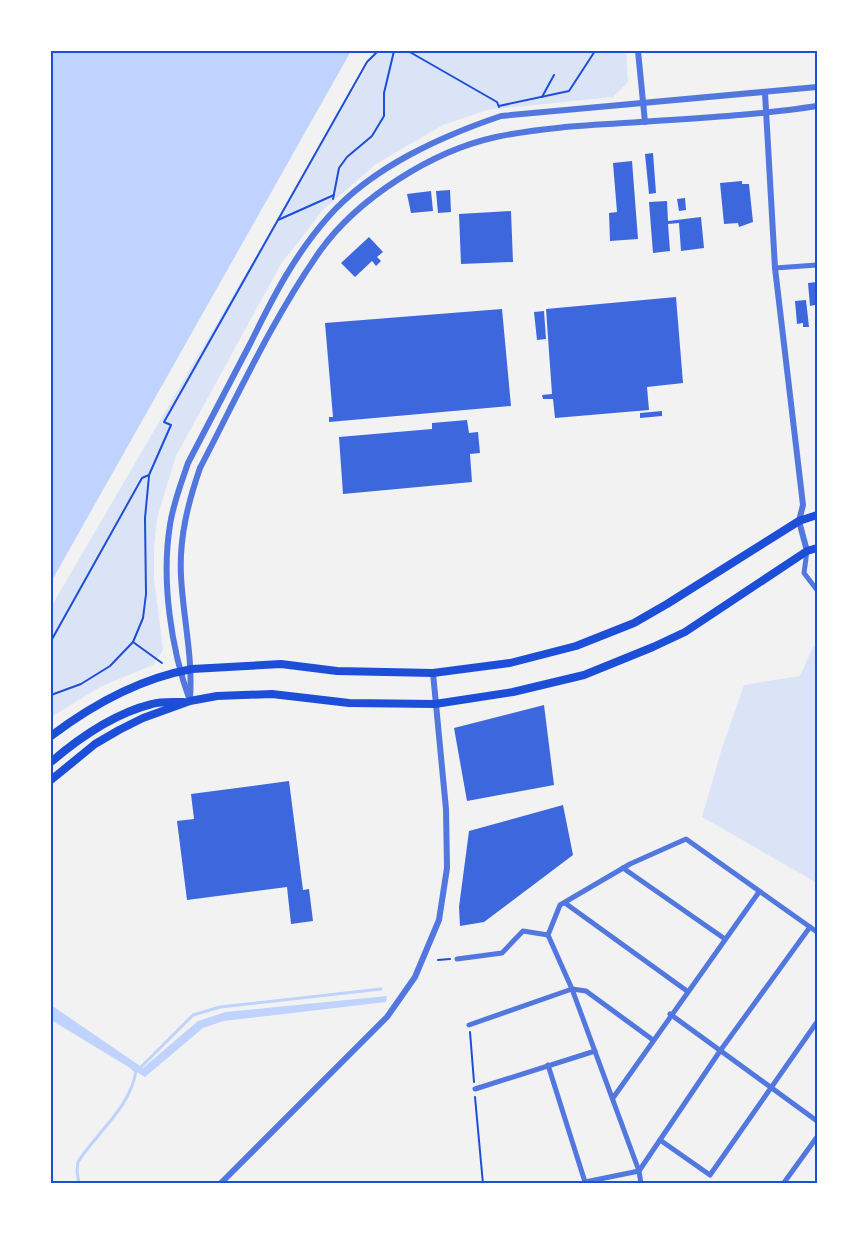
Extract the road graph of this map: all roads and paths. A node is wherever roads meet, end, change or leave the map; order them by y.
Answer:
1 (378, 51) edge
2 (394, 51) edge
3 (408, 51) edge
4 (595, 51) edge
5 (638, 51) edge
6 (554, 75) dead end
7 (817, 87) edge
8 (764, 93) junction
9 (542, 96) junction
10 (644, 104) junction
11 (499, 106) junction
12 (817, 106) edge
13 (766, 111) junction
14 (501, 116) junction
15 (645, 122) junction
16 (334, 195) junction
17 (329, 216) junction
18 (278, 220) junction
19 (817, 265) edge
20 (775, 268) junction
21 (149, 476) junction
22 (817, 515) edge
23 (799, 522) junction
24 (817, 548) edge
25 (807, 551) junction
26 (817, 590) edge
27 (51, 642) edge
28 (133, 642) junction
29 (162, 663) dead end
30 (192, 669) junction
31 (179, 671) junction
32 (433, 673) junction
33 (51, 695) edge
34 (190, 701) junction
35 (435, 704) junction
36 (51, 736) edge
37 (51, 762) edge
38 (51, 780) edge
39 (623, 868) junction
40 (759, 892) junction
41 (565, 902) junction
42 (810, 927) junction
43 (817, 932) edge
44 (548, 935) junction
45 (725, 939) junction
46 (457, 959) joint
47 (438, 960) dead end
48 (572, 989) junction
49 (687, 991) junction
50 (670, 1014) junction
51 (817, 1022) edge
52 (469, 1025) joint
53 (653, 1040) junction
54 (595, 1050) junction
55 (720, 1051) junction
56 (548, 1065) junction
57 (770, 1087) junction
58 (475, 1088) junction
59 (612, 1098) junction
60 (817, 1121) edge
61 (817, 1137) edge
62 (660, 1140) junction
63 (639, 1171) junction
64 (585, 1183) edge
65 (220, 1184) edge
66 (483, 1184) edge
67 (641, 1184) edge
68 (783, 1184) edge

1 - 18 path
2 - 16 path
3 - 11 path
4 - 9 path
5 - 10 street
6 - 9 path
7 - 8 street
8 - 10 street
8 - 13 street
9 - 11 path
10 - 14 street
10 - 15 street
11 - 14 path
12 - 13 street
13 - 15 street
13 - 20 street
14 - 17 street
15 - 30 street
16 - 17 path
16 - 18 path
17 - 31 street
18 - 21 path
19 - 20 street
20 - 23 street
21 - 27 path
21 - 28 path
22 - 23 main road
23 - 25 street
23 - 32 main road
24 - 25 main road
25 - 26 street
25 - 35 main road
28 - 29 path
28 - 33 path
30 - 31 main road
30 - 32 main road
30 - 34 street
31 - 34 street
31 - 36 main road
32 - 35 street
34 - 35 main road
34 - 37 main road
34 - 38 main road
35 - 65 street
39 - 40 street
39 - 41 street
39 - 45 street
40 - 42 street
40 - 45 street
41 - 44 street
41 - 49 street
42 - 43 street
42 - 55 street
44 - 46 street
44 - 48 street
45 - 49 street
46 - 47 path
48 - 52 street
48 - 53 street
48 - 54 street
49 - 50 street
50 - 53 street
50 - 55 street
51 - 57 street
52 - 58 path
53 - 59 street
54 - 56 street
54 - 59 street
55 - 57 street
55 - 62 street
56 - 58 street
56 - 64 street
57 - 60 street
57 - 62 street
58 - 66 path
59 - 63 street
61 - 68 street
62 - 63 street
63 - 64 street
63 - 67 street

